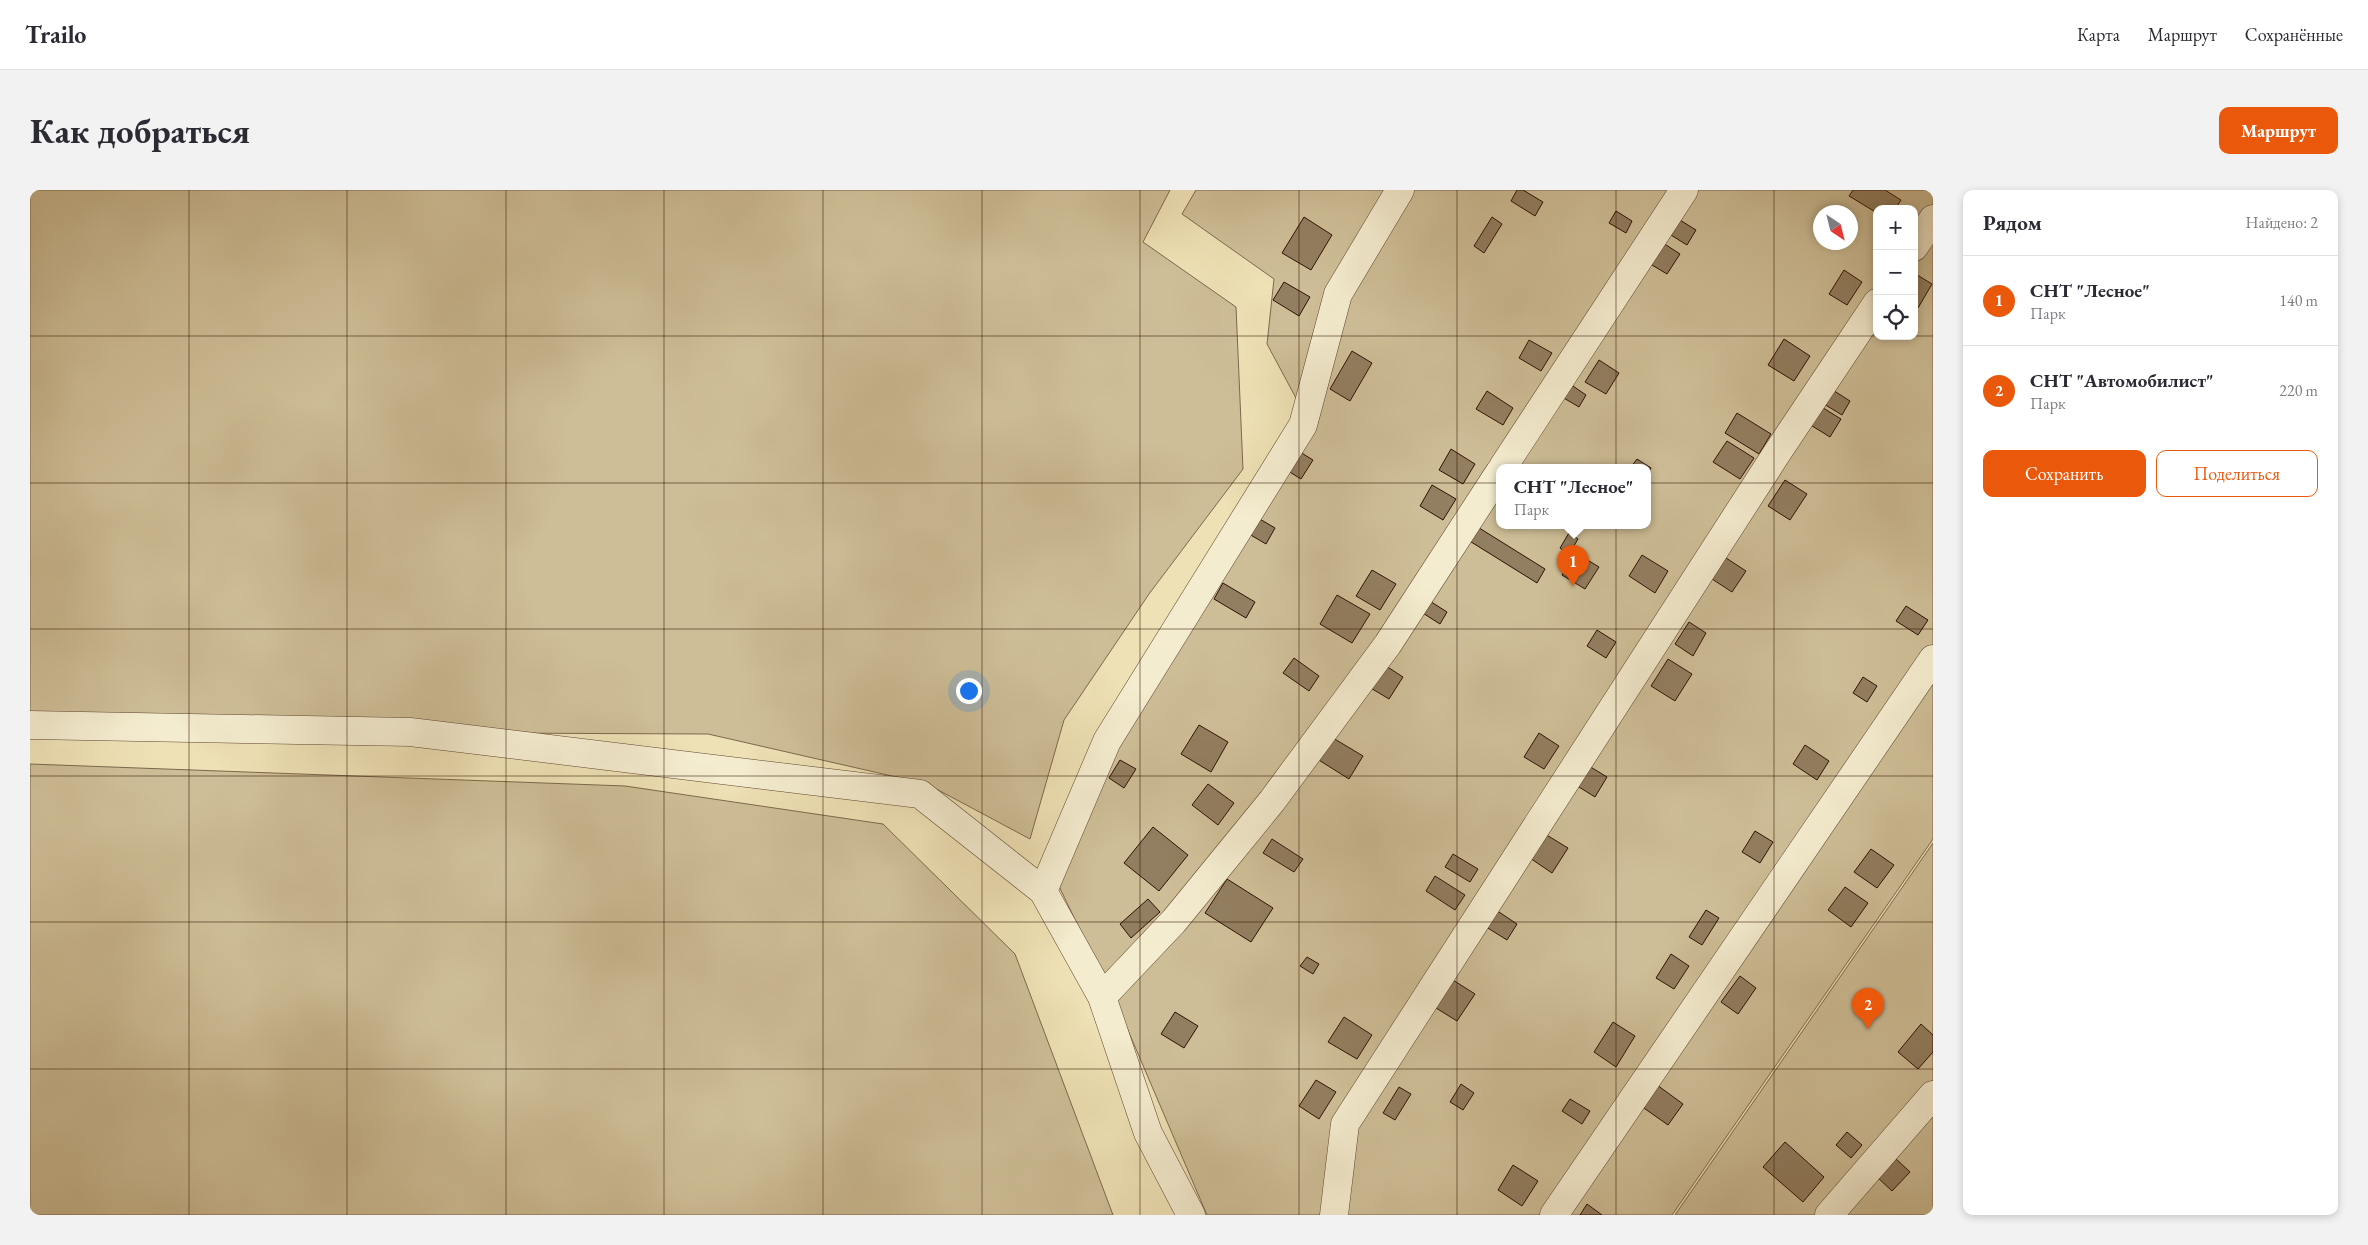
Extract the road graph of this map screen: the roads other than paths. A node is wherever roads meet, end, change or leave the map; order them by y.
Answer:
1 (1400, 190) edge
2 (1684, 190) edge
3 (1933, 219) edge
4 (1918, 241) edge
5 (1873, 309) edge
6 (1505, 464) edge
7 (1496, 478) edge
8 (1933, 659) edge
9 (30, 725) edge
10 (1043, 891) junction
11 (1102, 997) junction
12 (1933, 1095) edge
13 (1191, 1215) edge
14 (1334, 1215) edge
15 (1554, 1215) edge
16 (1829, 1215) edge

1 - 10 street
2 - 6 street
3 - 4 street
5 - 14 street
7 - 11 street
8 - 15 street
9 - 10 street
10 - 11 street
11 - 13 street
12 - 16 street

